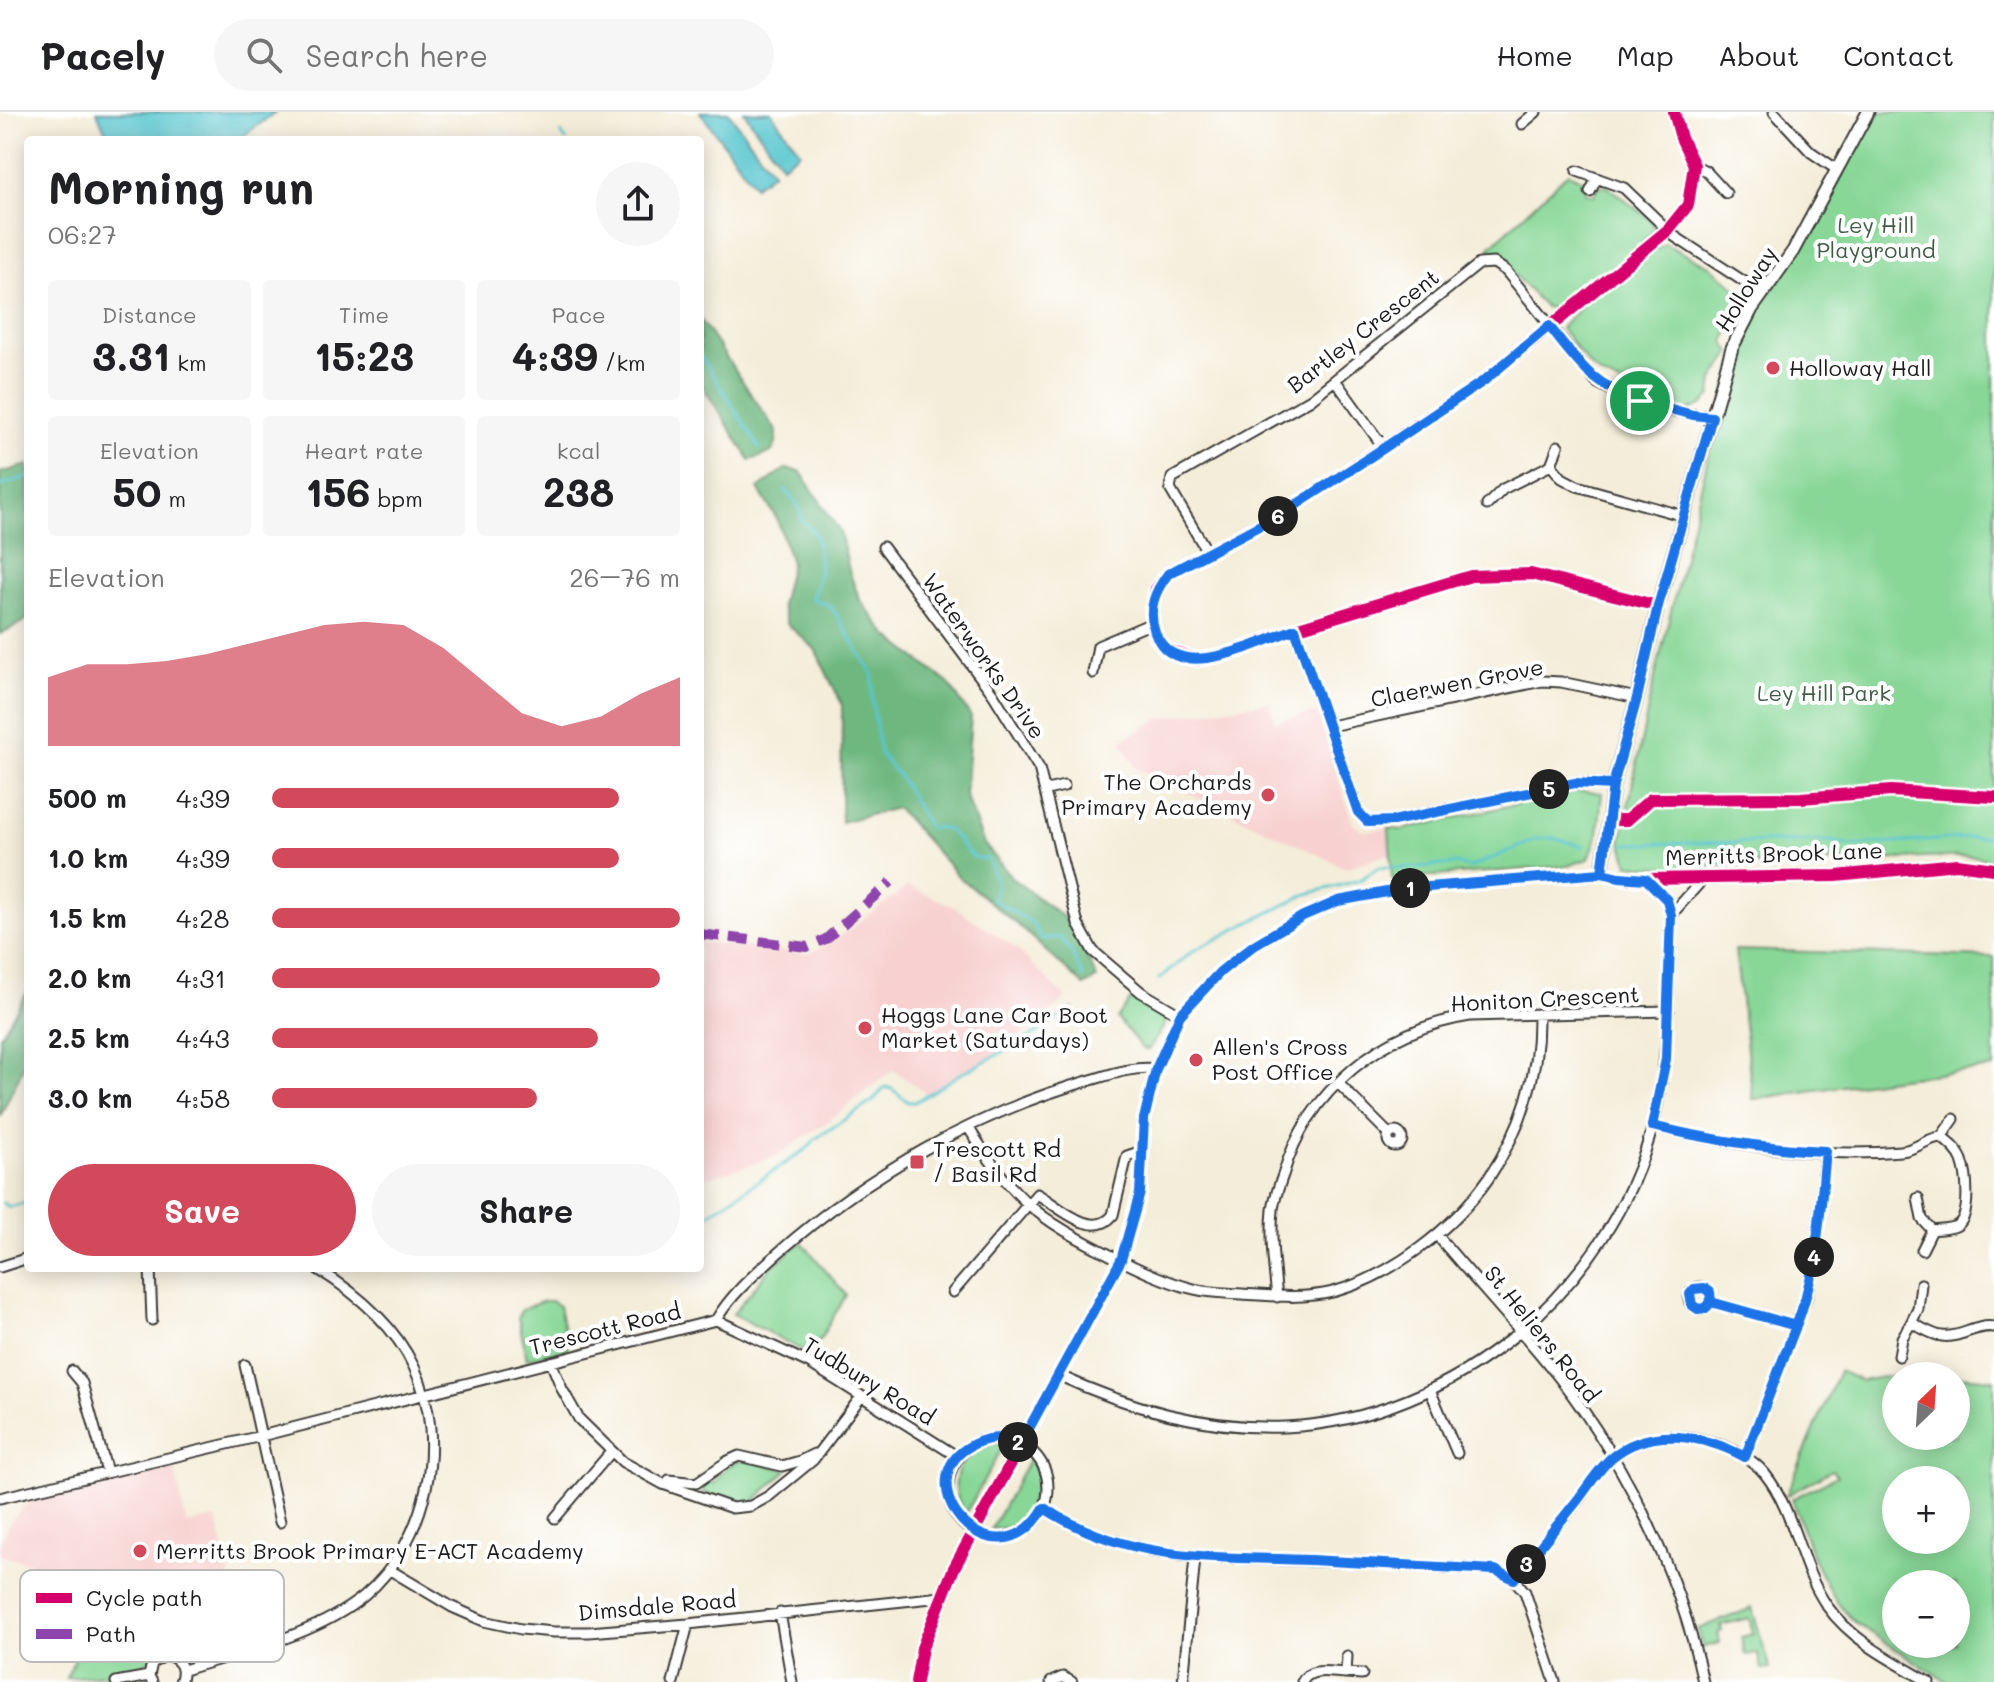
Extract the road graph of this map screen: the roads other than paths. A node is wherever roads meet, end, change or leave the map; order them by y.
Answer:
1 (1536, 112) edge
2 (1674, 112) edge
3 (1774, 112) edge
4 (1868, 112) edge
5 (1522, 124) dead end
6 (1694, 165) junction
7 (1836, 169) junction
8 (1577, 171) dead end
9 (1597, 178) junction
10 (1590, 192) dead end
11 (1726, 193) dead end
12 (1668, 230) junction
13 (1763, 294) junction
14 (1549, 326) junction
15 (1335, 380) junction
16 (1712, 417) junction
17 (1558, 446) dead end
18 (1384, 448) junction
19 (1551, 465) junction
20 (1487, 505) dead end
21 (1684, 516) junction
22 (883, 547) dead end
23 (1208, 553) junction
24 (1658, 606) junction
25 (1152, 623) junction
26 (1295, 629) junction
27 (1093, 673) dead end
28 (1637, 698) junction
29 (1330, 726) junction
30 (1613, 785) junction
31 (1064, 786) dead end
32 (1047, 790) junction
33 (1994, 869) edge
34 (1602, 873) junction
35 (1704, 878) junction
36 (1646, 879) junction
37 (1671, 915) junction
38 (1669, 1011) junction
39 (1538, 1014) junction
40 (1180, 1015) junction
41 (1156, 1069) junction
42 (1338, 1083) junction
43 (1954, 1119) dead end
44 (1652, 1126) junction
45 (968, 1127) junction
46 (1389, 1134) dead end
47 (1941, 1137) junction
48 (1142, 1151) junction
49 (1826, 1151) junction
50 (1918, 1198) dead end
51 (1028, 1204) junction
52 (1932, 1230) junction
53 (1437, 1235) junction
54 (1922, 1250) dead end
55 (24, 1259) edge
56 (1121, 1260) junction
57 (0, 1267) edge
58 (150, 1272) edge
59 (322, 1272) edge
60 (1921, 1284) dead end
61 (953, 1292) dead end
62 (1277, 1297) junction
63 (1711, 1302) dead end
64 (152, 1320) dead end
65 (716, 1320) junction
66 (1911, 1323) junction
67 (1796, 1326) junction
68 (1994, 1327) edge
69 (1520, 1333) junction
70 (1899, 1356) dead end
71 (551, 1362) junction
72 (245, 1365) dead end
73 (72, 1371) dead end
74 (1058, 1375) junction
75 (1430, 1390) junction
76 (425, 1394) junction
77 (861, 1397) junction
78 (261, 1436) junction
79 (1021, 1443) junction
80 (820, 1451) junction
81 (611, 1452) junction
82 (1457, 1453) dead end
83 (958, 1457) junction
84 (1745, 1457) junction
85 (1612, 1458) junction
86 (107, 1472) junction
87 (659, 1480) junction
88 (0, 1498) edge
89 (1044, 1508) junction
90 (555, 1518) dead end
91 (280, 1522) dead end
92 (972, 1531) junction
93 (1195, 1558) junction
94 (390, 1570) junction
95 (1514, 1579) junction
96 (941, 1597) junction
97 (780, 1613) junction
98 (688, 1624) junction
99 (284, 1637) edge
100 (1347, 1656) dead end
101 (179, 1662) edge
102 (209, 1662) edge
103 (184, 1670) junction
104 (1346, 1673) junction
105 (1362, 1674) dead end
106 (151, 1679) edge
107 (116, 1682) edge
108 (180, 1682) edge
109 (673, 1682) edge
110 (792, 1682) edge
111 (916, 1682) edge
112 (1051, 1682) edge
113 (1072, 1682) edge
114 (1183, 1682) edge
115 (1302, 1682) edge
116 (1555, 1682) edge
117 (1703, 1682) edge
118 (1929, 1682) edge

1 - 5 street
2 - 6 street
3 - 7 street
4 - 7 street, Holloway
6 - 11 street
6 - 12 street
7 - 13 street, Holloway
8 - 9 street
9 - 10 street
9 - 12 street
12 - 13 street
12 - 14 street
13 - 16 street, Holloway
14 - 15 street, Bartley Crescent
14 - 16 street
14 - 18 street
15 - 18 street
15 - 23 street, Bartley Crescent
16 - 21 street, Holloway
17 - 19 street
18 - 23 street
19 - 20 street
19 - 21 street
21 - 24 street, Holloway
22 - 32 street, Waterworks Drive
23 - 25 street
24 - 26 street
24 - 28 street, Holloway
25 - 26 street
25 - 27 street
26 - 29 street
28 - 29 street, Claerwen Grove
28 - 30 street, Holloway
29 - 30 street
30 - 34 street, Holloway
31 - 32 street
32 - 40 street, Waterworks Drive
33 - 35 street, Merritts Brook Lane
34 - 36 street, Merritts Brook Lane
34 - 40 street, Merritts Brook Lane
35 - 36 street, Merritts Brook Lane
35 - 37 street
36 - 37 street
37 - 38 street
38 - 39 street, Honiton Crescent
38 - 44 street
39 - 42 street, Honiton Crescent
39 - 53 street
40 - 41 street, Merritts Brook Lane
41 - 45 street, Trescott Road
41 - 48 street, Merritts Brook Lane
42 - 46 street
42 - 62 street, Honiton Crescent
43 - 47 street
44 - 49 street
44 - 69 street
45 - 51 street
45 - 65 street, Trescott Road
47 - 49 street
47 - 52 street
48 - 51 street
48 - 56 street, Merritts Brook Lane
49 - 67 street
50 - 52 street
51 - 56 street
51 - 61 street
52 - 54 street
53 - 62 street
53 - 69 street, St Heliers Road
55 - 57 street
56 - 62 street
56 - 74 street, Merritts Brook Lane
58 - 64 street
59 - 76 street
60 - 66 street
63 - 67 street
65 - 71 street, Trescott Road
65 - 77 street, Tudbury Road
66 - 68 street
66 - 70 street
67 - 84 street
69 - 75 street
69 - 85 street, St Heliers Road
71 - 76 street, Trescott Road
71 - 81 street
72 - 78 street
73 - 86 street
74 - 75 street
74 - 79 street, Merritts Brook Lane
75 - 82 street
76 - 78 street, Trescott Road
76 - 94 street
77 - 80 street
77 - 83 street, Tudbury Road
78 - 86 street, Trescott Road
78 - 91 street
79 - 83 street
79 - 89 street
79 - 92 street, Merritts Brook Lane
80 - 87 street
80 - 87 street
81 - 87 street
81 - 90 street
83 - 92 street
84 - 85 street
84 - 118 street
85 - 95 street
85 - 117 street, St Heliers Road
86 - 88 street, Trescott Road
89 - 92 street
89 - 93 street
92 - 96 street, Merritts Brook Lane
93 - 95 street
93 - 114 street
94 - 98 street, Dimsdale Road
94 - 99 street
95 - 116 street
96 - 97 street, Dimsdale Road
96 - 111 street, Merritts Brook Lane
97 - 98 street, Dimsdale Road
97 - 110 street
98 - 109 street
100 - 104 street
101 - 103 street
102 - 103 street
103 - 108 street
104 - 105 street
104 - 115 street
106 - 107 street
112 - 113 street

